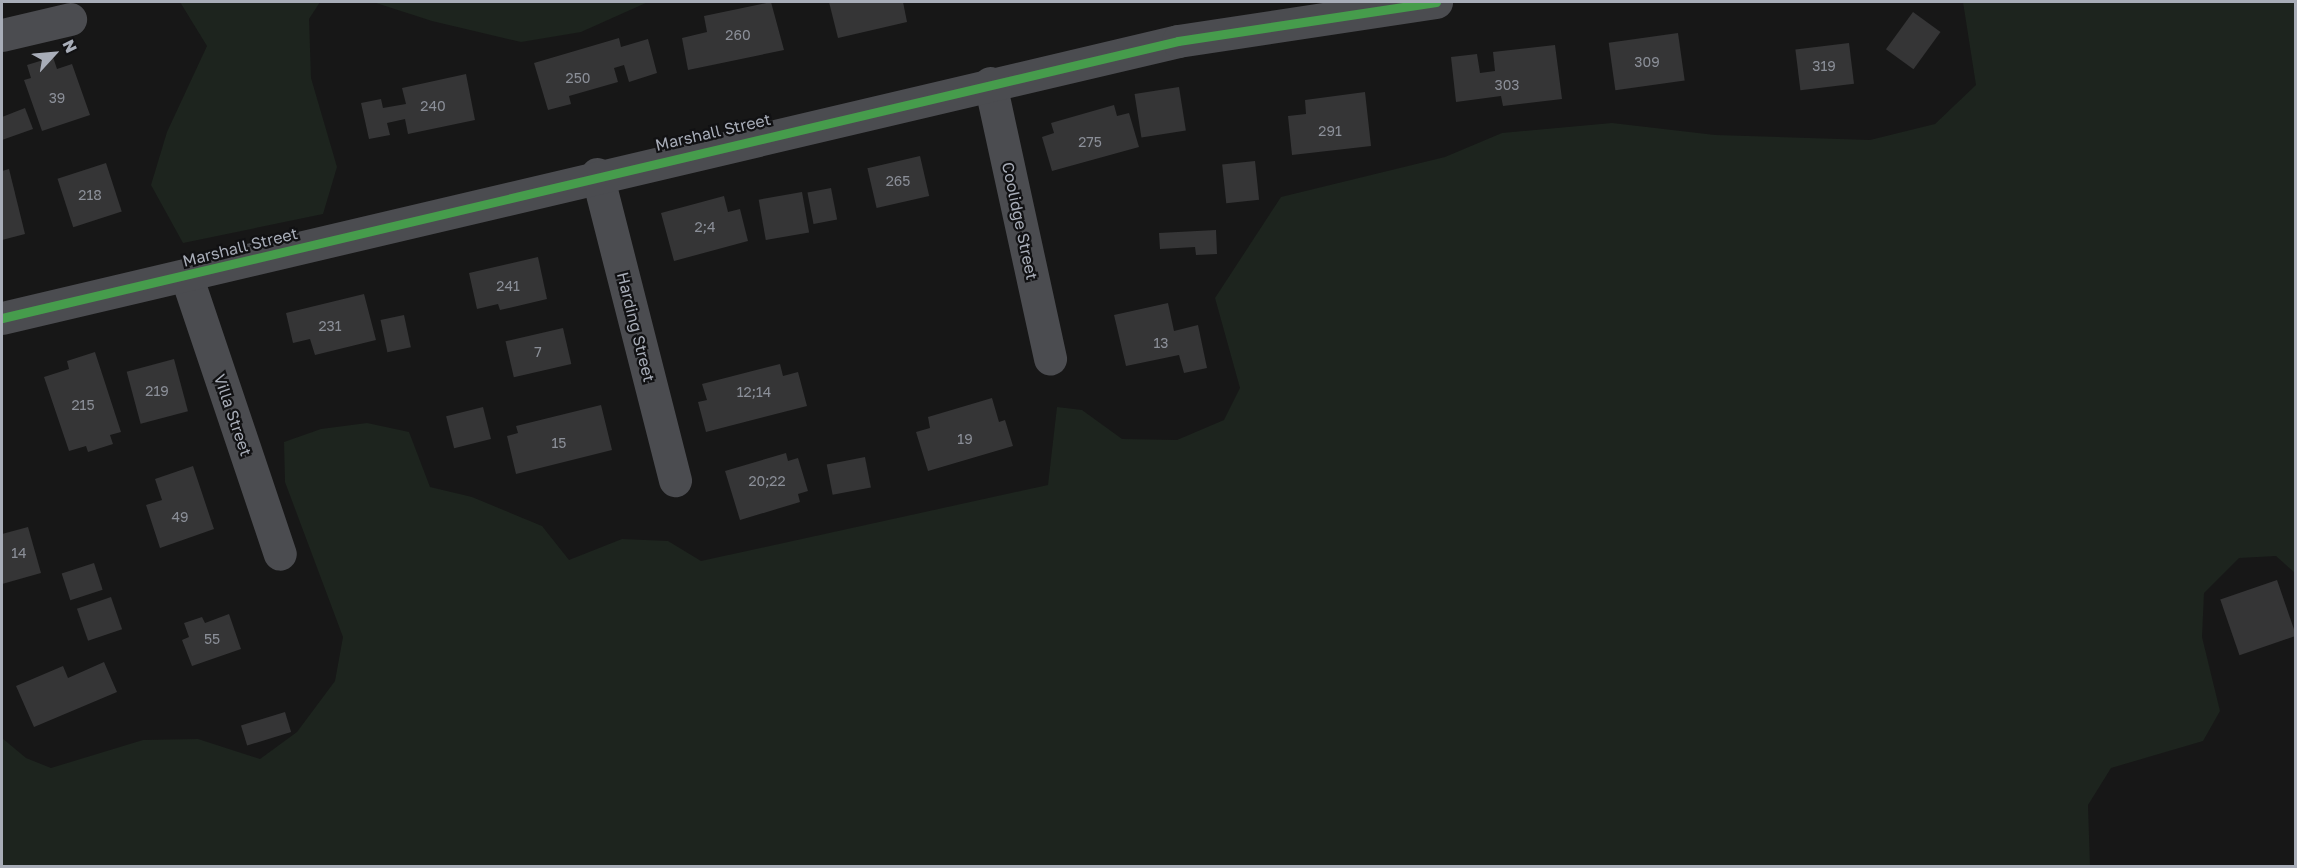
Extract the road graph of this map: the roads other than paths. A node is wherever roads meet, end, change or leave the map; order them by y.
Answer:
1 (1436, 2) edge
2 (70, 19) dead end
3 (2, 35) edge
4 (990, 83) junction
5 (597, 174) junction
6 (186, 275) junction
7 (2, 318) edge
8 (1050, 359) dead end
9 (675, 480) dead end
10 (280, 554) dead end

1 - 4 street, Marshall Street
2 - 3 street
4 - 5 street, Marshall Street
4 - 8 street, Coolidge Street
5 - 6 street, Marshall Street
5 - 9 street, Harding Street
6 - 7 street, Marshall Street
6 - 10 street, Villa Street

